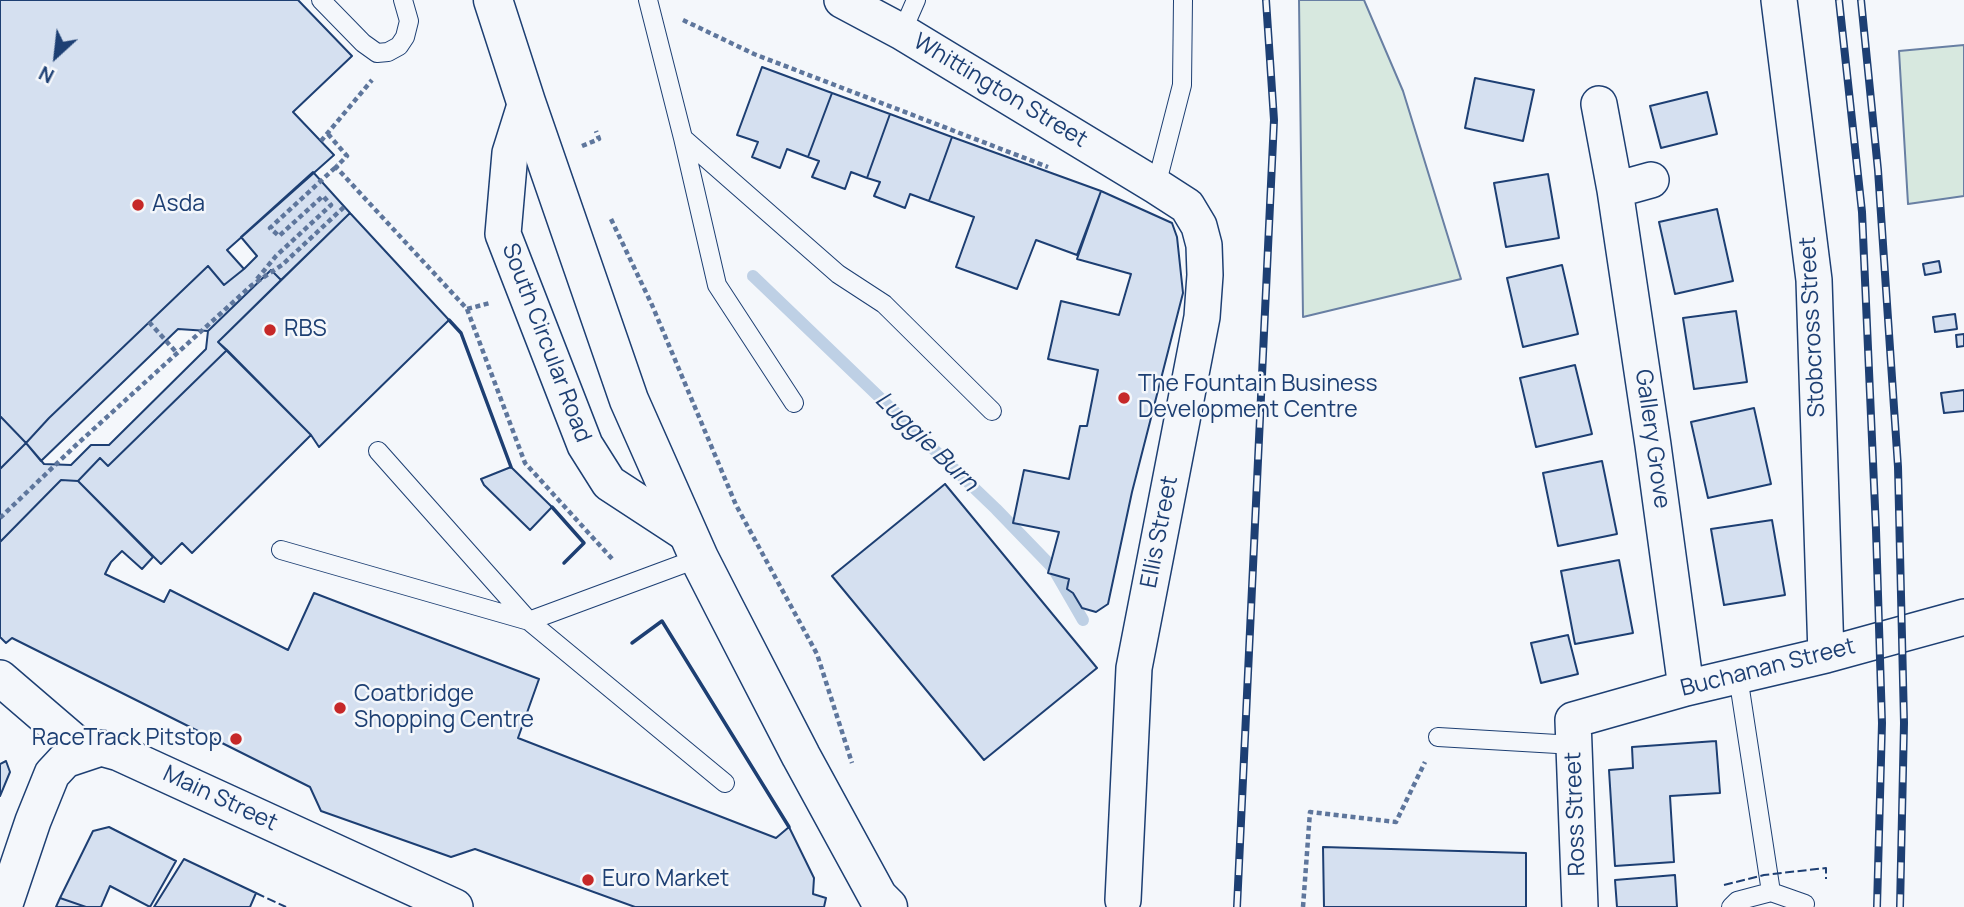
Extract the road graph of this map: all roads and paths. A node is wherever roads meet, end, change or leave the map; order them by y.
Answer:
1 (321, 0) edge
2 (403, 0) edge
3 (493, 0) edge
4 (842, 0) edge
5 (916, 0) edge
6 (1184, 0) edge
7 (1779, 0) edge
8 (648, 1) edge
9 (902, 32) junction
10 (377, 53) junction
11 (526, 102) junction
12 (1599, 104) dead end
13 (596, 131) dead end
14 (328, 134) junction
15 (683, 138) junction
16 (321, 141) dead end
17 (586, 158) dead end
18 (338, 166) junction
19 (1052, 169) dead end
20 (1651, 180) dead end
21 (1156, 186) junction
22 (1615, 190) junction
23 (344, 207) dead end
24 (610, 218) dead end
25 (252, 285) junction
26 (526, 294) junction
27 (467, 309) junction
28 (149, 322) dead end
29 (177, 354) junction
30 (794, 402) dead end
31 (992, 411) dead end
32 (379, 451) dead end
33 (0, 518) edge
34 (695, 547) junction
35 (281, 551) dead end
36 (634, 583) junction
37 (1964, 617) edge
38 (529, 621) junction
39 (1826, 655) junction
40 (1738, 676) junction
41 (0, 678) edge
42 (1686, 688) junction
43 (1573, 733) junction
44 (1438, 737) joint
45 (85, 751) junction
46 (855, 771) dead end
47 (725, 783) dead end
48 (1771, 892) junction
49 (1123, 901) dead end
50 (882, 904) edge
51 (1805, 904) dead end
52 (4, 907) edge
53 (455, 907) edge
54 (1303, 907) edge
55 (1580, 907) edge
56 (1731, 907) edge

1 - 10 lane
2 - 10 lane
3 - 11 main road, South Circular Road
4 - 9 street, Whittington Street
5 - 9 lane
6 - 21 lane
7 - 39 street, Stobcross Street
8 - 15 lane
8 - 19 path
9 - 21 street, Whittington Street
10 - 14 path
11 - 26 street, South Circular Road
11 - 34 main road, South Circular Road
12 - 22 street, Gallery Grove
13 - 17 path
14 - 16 path
14 - 18 path
15 - 30 lane
15 - 31 lane
18 - 25 path
18 - 27 path
20 - 22 street
21 - 49 street, Ellis Street
22 - 42 street, Gallery Grove
23 - 25 path
24 - 46 path
25 - 29 path
26 - 27 path
26 - 34 street, South Circular Road
27 - 36 path
28 - 29 path
29 - 33 path
32 - 38 lane
34 - 36 lane
34 - 50 main road, South Circular Road
35 - 38 lane
36 - 38 lane
37 - 39 street, Buchanan Street
38 - 47 lane
39 - 40 street, Buchanan Street
40 - 42 street, Buchanan Street
40 - 48 lane
41 - 45 street
42 - 43 street, Buchanan Street
43 - 44 lane
43 - 55 street, Ross Street
44 - 54 path
45 - 52 street
45 - 53 street, Main Street
48 - 51 lane
48 - 56 lane

